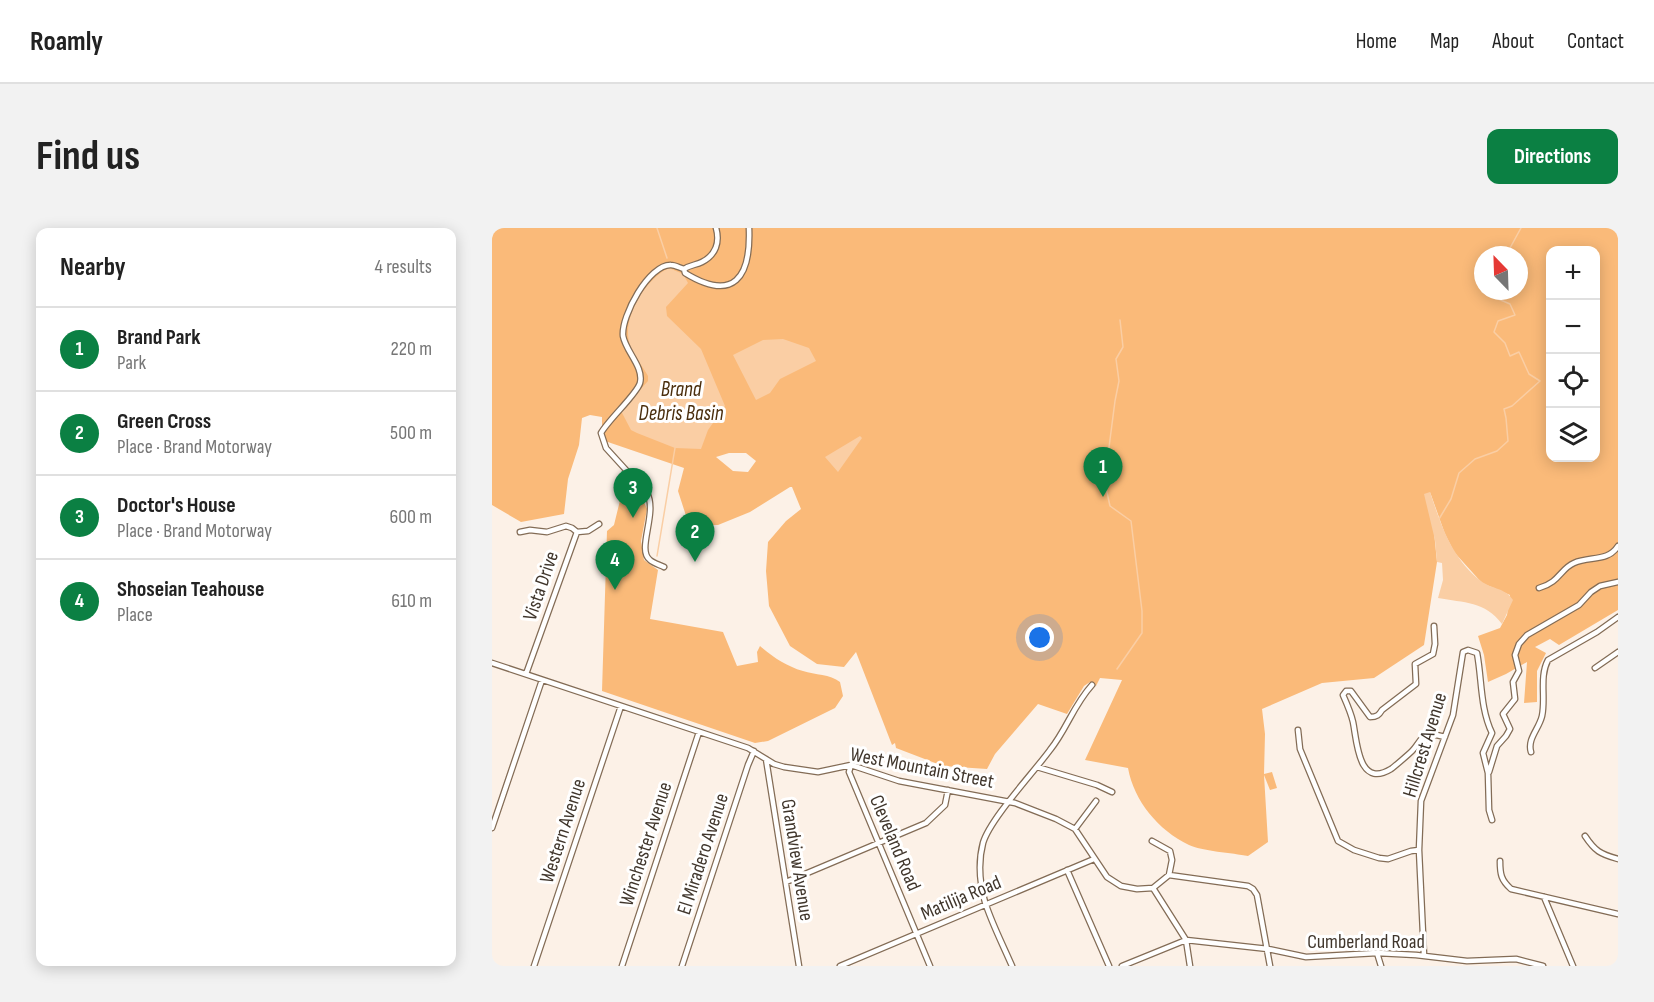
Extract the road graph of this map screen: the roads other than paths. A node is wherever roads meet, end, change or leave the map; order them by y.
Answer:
1 (716, 228) edge
2 (749, 228) edge
3 (684, 269) junction
4 (599, 524) dead end
5 (520, 532) dead end
6 (577, 532) junction
7 (1618, 546) edge
8 (664, 567) dead end
9 (1618, 582) edge
10 (1539, 588) dead end
11 (1618, 617) edge
12 (1434, 626) dead end
13 (1618, 652) edge
14 (492, 663) edge
15 (1595, 668) dead end
16 (526, 674) junction
17 (542, 680) junction
18 (1092, 685) dead end
19 (621, 706) junction
20 (1298, 730) dead end
21 (699, 732) junction
22 (1445, 736) junction
23 (754, 752) junction
24 (1531, 752) dead end
25 (766, 759) junction
26 (851, 765) junction
27 (1037, 767) junction
28 (1488, 773) junction
29 (948, 790) junction
30 (1112, 792) dead end
31 (1010, 801) junction
32 (1096, 801) dead end
33 (1492, 820) dead end
34 (492, 828) edge
35 (1074, 829) junction
36 (1585, 836) dead end
37 (1152, 841) dead end
38 (878, 843) junction
39 (1419, 850) junction
40 (1094, 859) junction
41 (1618, 859) edge
42 (1500, 861) dead end
43 (1067, 870) junction
44 (1169, 875) junction
45 (786, 882) junction
46 (1154, 888) junction
47 (1544, 897) junction
48 (986, 904) junction
49 (1618, 914) edge
50 (916, 933) junction
51 (1186, 940) junction
52 (1268, 949) junction
53 (1377, 953) junction
54 (1424, 955) junction
55 (1468, 964) edge
56 (534, 966) edge
57 (622, 966) edge
58 (682, 966) edge
59 (799, 966) edge
60 (840, 966) edge
61 (930, 966) edge
62 (1012, 966) edge
63 (1109, 966) edge
64 (1122, 966) edge
65 (1191, 966) edge
66 (1270, 966) edge
67 (1381, 966) edge
68 (1543, 966) edge
69 (1573, 966) edge

1 - 3 street
2 - 3 street
3 - 8 street
4 - 6 street, Vista Drive
5 - 6 street
6 - 16 street, Vista Drive
7 - 10 street
9 - 28 street
11 - 24 street
12 - 22 street
13 - 15 street
14 - 16 street, West Mountain Street
16 - 17 street, West Mountain Street
17 - 19 street, West Mountain Street
17 - 34 street
18 - 27 street
19 - 21 street, West Mountain Street
19 - 56 street, Western Avenue
20 - 39 street
21 - 23 street, West Mountain Street
21 - 57 street, Winchester Avenue
22 - 28 street, Hillcrest Avenue
22 - 39 street, Hillcrest Avenue
23 - 25 street, West Mountain Street
23 - 58 street, El Miradero Avenue
25 - 26 street, West Mountain Street
25 - 45 street, Grandview Avenue
26 - 29 street, West Mountain Street
26 - 38 street, Cleveland Road
27 - 30 street
27 - 31 street
28 - 33 street
29 - 31 street, West Mountain Street
29 - 38 street
31 - 35 street, West Mountain Street
31 - 48 street
32 - 35 street
35 - 40 street, West Mountain Street
36 - 41 street
37 - 44 street
38 - 45 street
38 - 50 street, Cleveland Road
39 - 54 street, Hillcrest Avenue
40 - 43 street, Matilija Road
40 - 46 street, West Mountain Street
42 - 47 street
43 - 48 street, Matilija Road
43 - 63 street
44 - 46 street
44 - 52 street
45 - 59 street, Grandview Avenue
46 - 51 street
47 - 49 street
47 - 69 street
48 - 50 street, Matilija Road
48 - 62 street
50 - 60 street, Matilija Road
50 - 61 street, Cleveland Road
51 - 52 street, Cumberland Road
51 - 64 street, Cumberland Road
51 - 65 street
52 - 53 street, Cumberland Road
52 - 66 street
53 - 54 street, Cumberland Road
53 - 67 street
54 - 55 street, Cumberland Road
55 - 68 street, Cumberland Road

